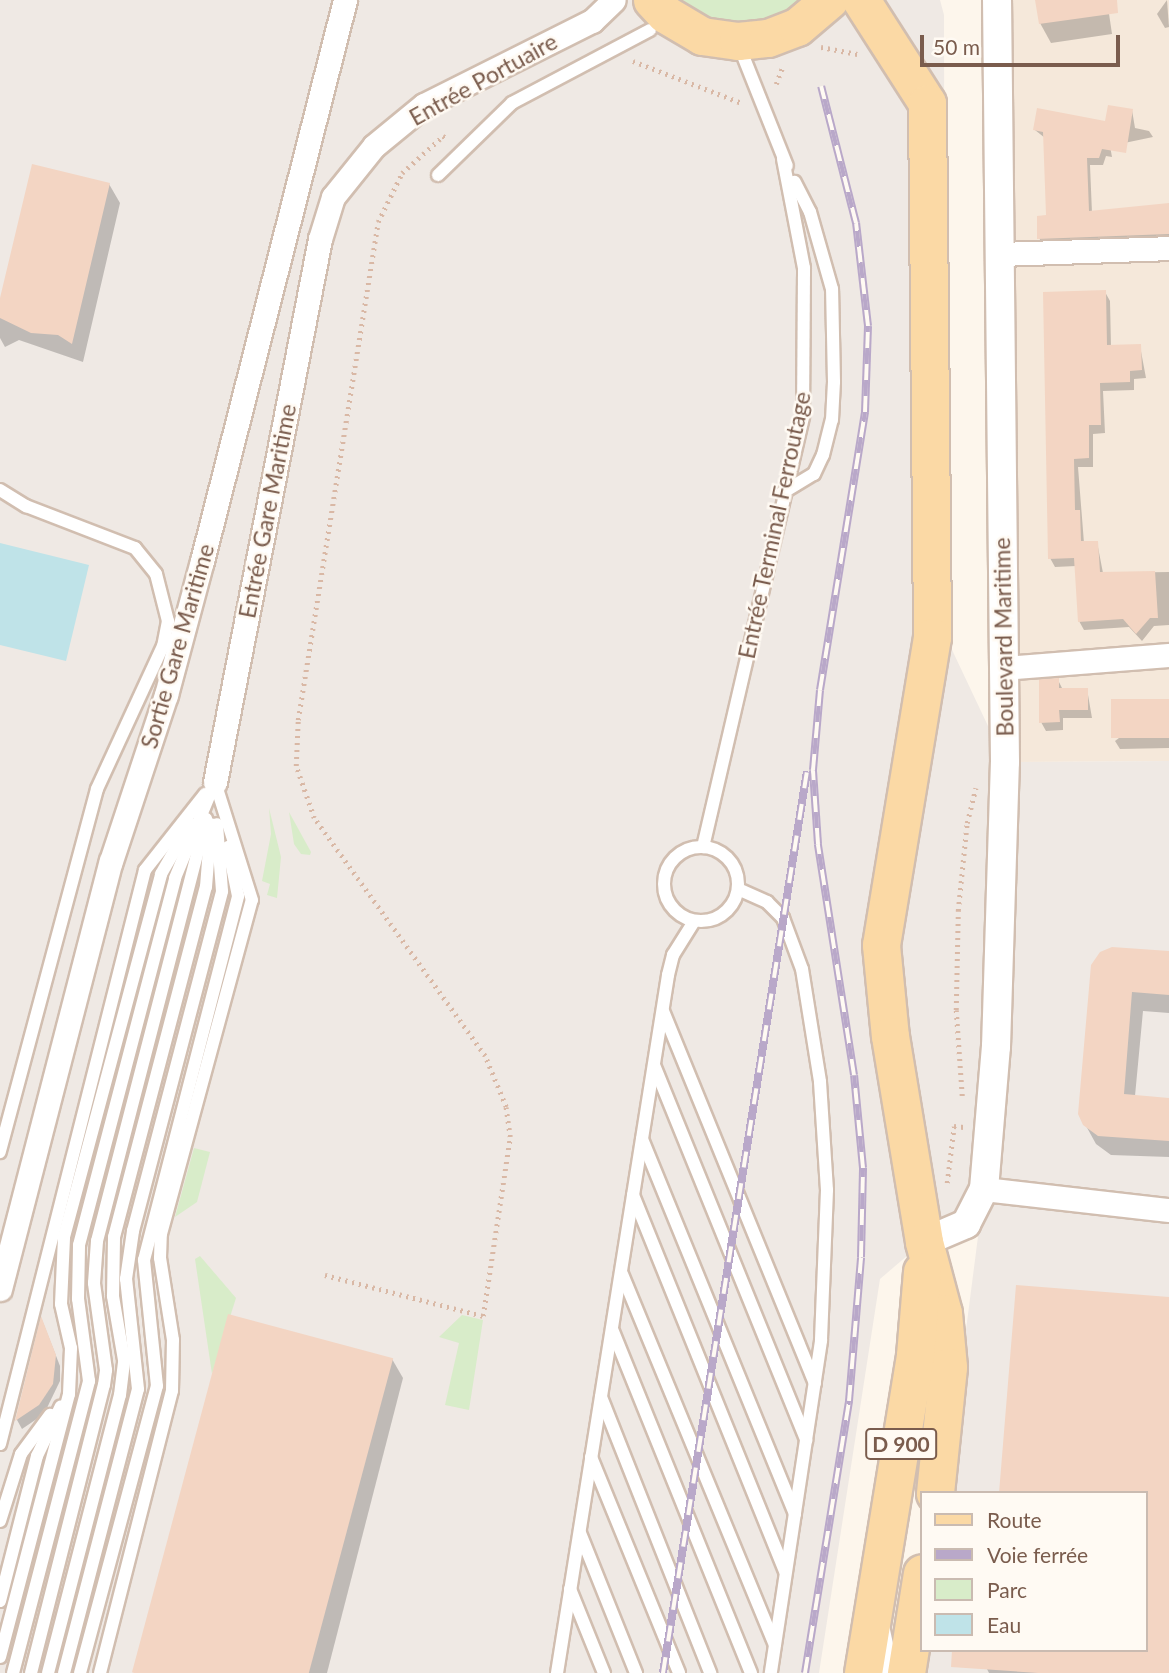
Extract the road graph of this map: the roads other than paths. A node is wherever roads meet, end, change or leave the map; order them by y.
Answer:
1 (345, 0) edge
2 (614, 0) edge
3 (861, 0) edge
4 (997, 0) edge
5 (651, 15) edge
6 (816, 22) edge
7 (737, 41) junction
8 (907, 69) junction
9 (783, 159) junction
10 (438, 175) dead end
11 (320, 239) joint
12 (1169, 248) edge
13 (1000, 254) junction
14 (0, 490) edge
15 (782, 493) junction
16 (202, 561) junction
17 (163, 646) junction
18 (1169, 655) edge
19 (1004, 668) junction
20 (215, 782) junction
21 (703, 847) junction
22 (738, 889) junction
23 (694, 921) junction
24 (663, 1009) junction
25 (654, 1064) junction
26 (642, 1139) junction
27 (0, 1152) edge
28 (984, 1189) junction
29 (633, 1194) junction
30 (1169, 1210) edge
31 (924, 1242) junction
32 (621, 1272) junction
33 (0, 1289) edge
34 (611, 1328) junction
35 (815, 1383) junction
36 (68, 1394) junction
37 (601, 1397) junction
38 (806, 1440) junction
39 (0, 1444) edge
40 (591, 1457) junction
41 (935, 1491) edge
42 (795, 1514) junction
43 (0, 1521) edge
44 (579, 1531) junction
45 (786, 1573) junction
46 (920, 1586) edge
47 (570, 1588) junction
48 (0, 1601) edge
49 (775, 1645) junction
50 (872, 1652) edge
51 (0, 1657) edge
52 (559, 1658) junction
53 (13, 1673) edge
54 (31, 1673) edge
55 (48, 1673) edge
56 (64, 1673) edge
57 (80, 1673) edge
58 (100, 1673) edge
59 (556, 1673) edge
60 (565, 1673) edge
61 (604, 1673) edge
62 (636, 1673) edge
63 (678, 1673) edge
64 (710, 1673) edge
65 (751, 1673) edge
66 (771, 1673) edge
67 (906, 1673) edge

1 - 16 street, Sortie Gare Maritime
2 - 11 street, Entrée Portuaire
3 - 8 main road
4 - 13 street, Boulevard Maritime
5 - 7 main road
5 - 10 lane
6 - 7 main road
6 - 8 main road
7 - 9 lane
8 - 31 main road
9 - 15 lane, Entrée Terminal Ferroutage
9 - 15 lane
11 - 20 street, Entrée Gare Maritime
12 - 13 street
13 - 19 street, Boulevard Maritime
14 - 17 lane
15 - 21 lane, Entrée Terminal Ferroutage
16 - 17 lane
16 - 33 street, Sortie Gare Maritime
17 - 27 lane
18 - 19 street
19 - 28 street, Boulevard Maritime
20 - 36 lane
20 - 39 lane
20 - 53 lane
20 - 54 lane
20 - 55 lane
20 - 56 lane
20 - 57 lane
20 - 58 lane
21 - 22 lane
21 - 23 lane
22 - 23 lane
22 - 35 lane
23 - 24 lane
24 - 25 lane
24 - 35 lane
25 - 26 lane
25 - 38 lane
26 - 29 lane
26 - 42 lane
28 - 30 street
28 - 31 street, Boulevard Maritime
29 - 32 lane
29 - 45 lane
31 - 41 main road, D 900
31 - 50 main road, D 900
32 - 34 lane
32 - 49 lane
34 - 37 lane
34 - 65 lane
35 - 38 lane
36 - 43 lane
36 - 48 lane
36 - 51 lane
37 - 40 lane
37 - 64 lane
38 - 42 lane
40 - 44 lane
40 - 63 lane
42 - 45 lane
44 - 47 lane
44 - 62 lane
45 - 49 lane
46 - 67 main road
47 - 52 lane
47 - 61 lane
49 - 66 lane
52 - 59 lane
52 - 60 lane

